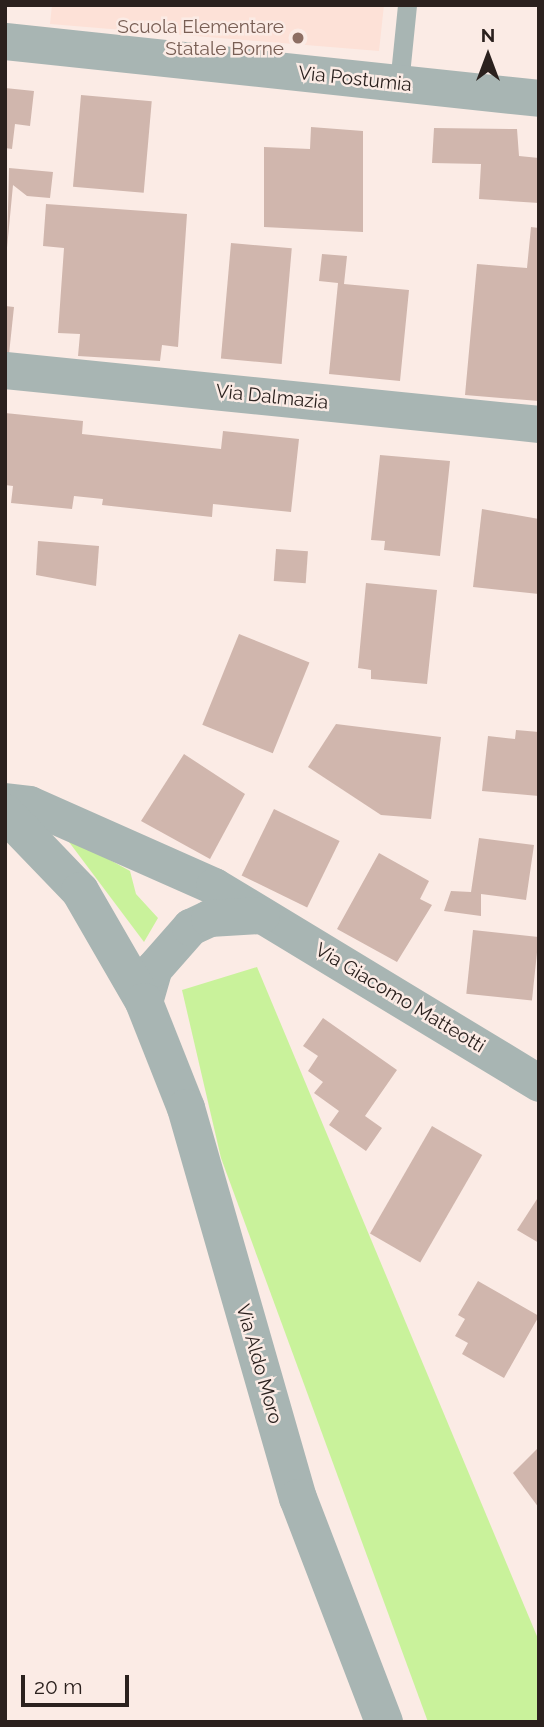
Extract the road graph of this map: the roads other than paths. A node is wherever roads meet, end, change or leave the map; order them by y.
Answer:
1 (407, 5) edge
2 (5, 41) edge
3 (399, 83) junction
4 (539, 98) edge
5 (5, 370) edge
6 (539, 424) edge
7 (5, 801) edge
8 (5, 813) edge
9 (261, 915) junction
10 (144, 1002) junction
11 (539, 1083) edge
12 (384, 1722) edge

1 - 3 lane
2 - 3 street, Via Postumia
3 - 4 street, Via Postumia
5 - 6 street, Via Dalmazia
7 - 9 street, Via Giacomo Matteotti
8 - 10 street
9 - 10 street
9 - 11 street, Via Giacomo Matteotti
10 - 12 street, Via Aldo Moro

